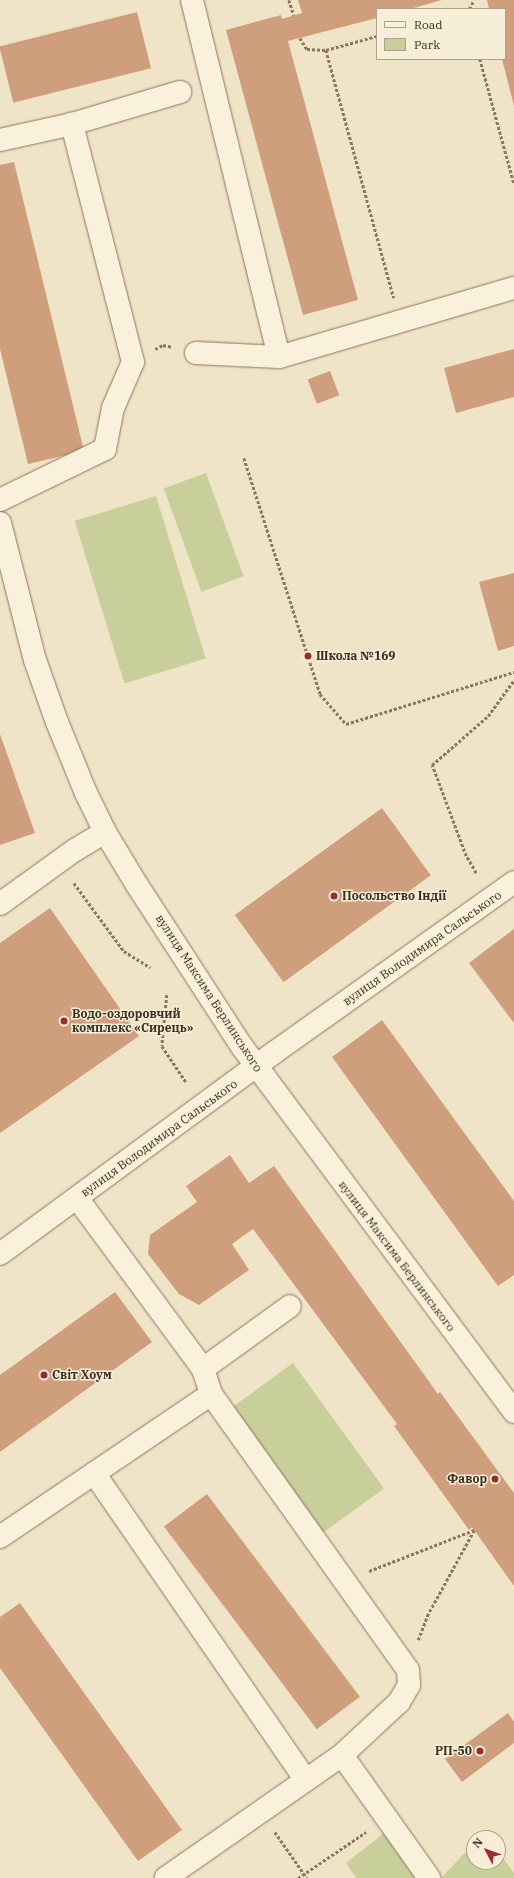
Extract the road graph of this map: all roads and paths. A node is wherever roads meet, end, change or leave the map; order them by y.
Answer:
1 (192, 0) edge
2 (290, 0) edge
3 (294, 15) dead end
4 (376, 36) edge
5 (300, 38) dead end
6 (326, 50) junction
7 (480, 60) edge
8 (180, 92) dead end
9 (72, 124) junction
10 (0, 140) edge
11 (514, 183) edge
12 (514, 288) edge
13 (400, 321) junction
14 (196, 353) joint
15 (279, 357) junction
16 (133, 362) junction
17 (244, 458) dead end
18 (0, 500) edge
19 (0, 523) edge
20 (514, 672) edge
21 (514, 680) edge
22 (104, 832) junction
23 (59, 862) junction
24 (476, 873) dead end
25 (514, 882) edge
26 (0, 904) edge
27 (150, 967) dead end
28 (167, 994) dead end
29 (256, 1066) junction
30 (186, 1082) dead end
31 (77, 1198) junction
32 (0, 1254) edge
33 (290, 1306) dead end
34 (203, 1369) junction
35 (211, 1394) junction
36 (514, 1412) edge
37 (94, 1473) junction
38 (0, 1537) edge
39 (344, 1581) junction
40 (408, 1670) junction
41 (342, 1755) junction
42 (306, 1780) junction
43 (261, 1812) junction
44 (387, 1818) junction
45 (304, 1874) junction
46 (166, 1878) edge
47 (298, 1878) edge
48 (307, 1878) edge
49 (429, 1878) edge

1 - 15 street
2 - 3 path
4 - 6 path
5 - 6 path
6 - 13 path
7 - 11 path
8 - 9 street
9 - 10 street
9 - 16 street
12 - 13 street
13 - 15 street
14 - 15 street
14 - 16 path
16 - 18 street
17 - 20 path
19 - 22 street, вулиця Максима Берлинського
21 - 24 path
22 - 23 street
22 - 29 street, вулиця Максима Берлинського
23 - 26 street
23 - 27 path
25 - 29 street, вулиця Володимира Сальського
28 - 30 path
29 - 31 street, вулиця Володимира Сальського
29 - 36 street, вулиця Максима Берлинського
31 - 32 street, вулиця Володимира Сальського
31 - 34 street
33 - 34 street
34 - 35 street
35 - 37 street
35 - 39 street
37 - 38 street
37 - 42 street
39 - 40 street
39 - 40 path
40 - 41 street
41 - 42 street
41 - 44 street
42 - 43 street
43 - 45 path
43 - 46 street
44 - 45 path
44 - 49 street
45 - 47 path
45 - 48 path

